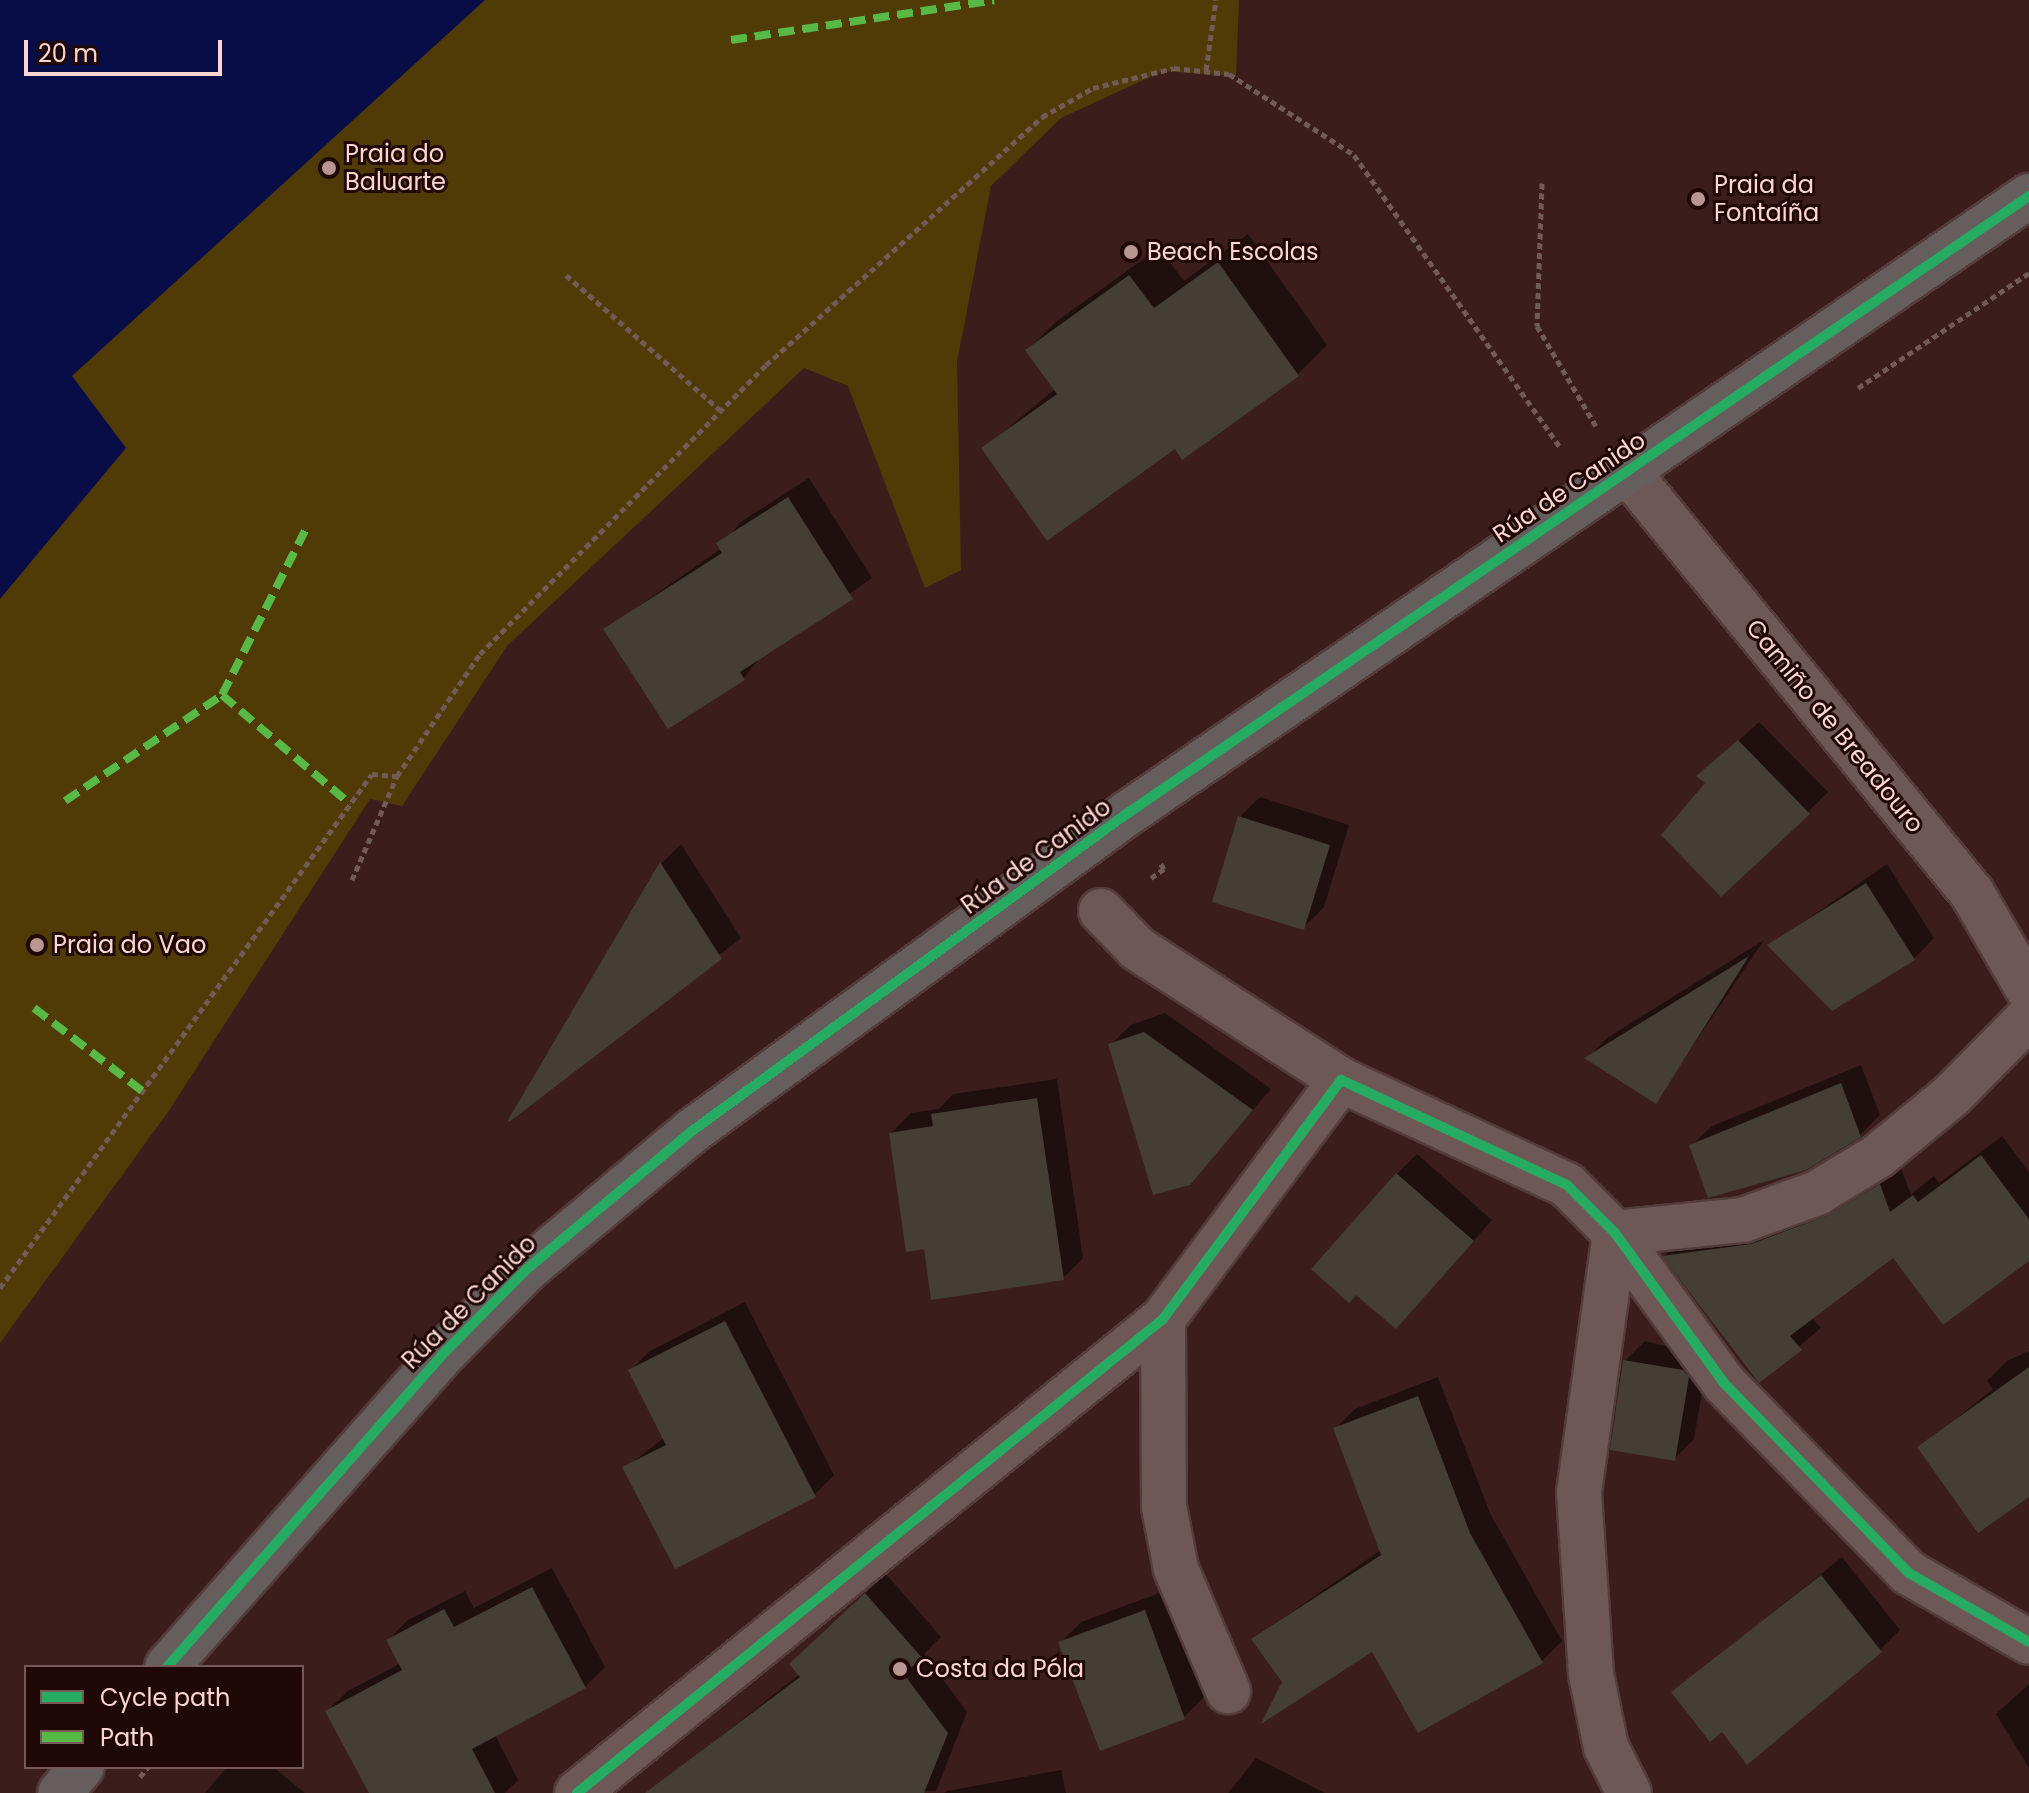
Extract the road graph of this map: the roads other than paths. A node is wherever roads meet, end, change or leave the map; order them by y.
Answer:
1 (2029, 196) edge
2 (1615, 454) junction
3 (1101, 911) dead end
4 (2029, 991) edge
5 (2029, 1017) edge
6 (1341, 1080) junction
7 (1615, 1233) junction
8 (1163, 1319) junction
9 (2029, 1642) edge
10 (169, 1665) edge
11 (1228, 1691) dead end
12 (80, 1769) edge
13 (60, 1793) edge
14 (577, 1793) edge
15 (1629, 1793) edge

1 - 2 main road, Rúa de Canido
2 - 4 street, Camiño de Breadouro
2 - 10 main road, Rúa de Canido
3 - 6 street
5 - 7 street
6 - 7 street
6 - 8 street
7 - 9 street
7 - 15 street
8 - 11 street
8 - 14 street
12 - 13 main road

